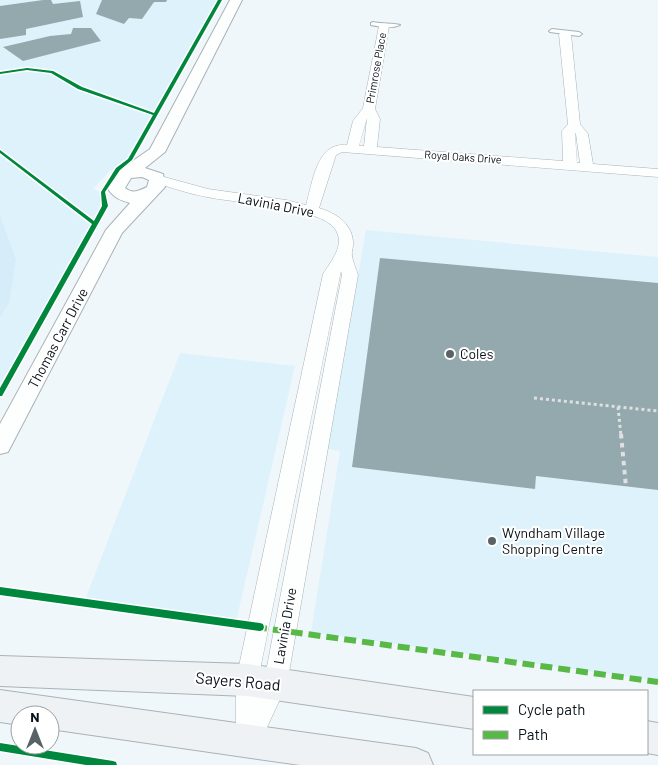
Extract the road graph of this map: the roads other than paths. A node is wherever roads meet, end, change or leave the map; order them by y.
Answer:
1 (236, 0) edge
2 (378, 25) joint
3 (397, 25) dead end
4 (552, 31) dead end
5 (565, 34) junction
6 (579, 34) dead end
7 (369, 109) junction
8 (574, 124) junction
9 (352, 149) junction
10 (370, 150) junction
11 (157, 152) junction
12 (570, 165) junction
13 (587, 166) junction
14 (658, 173) edge
15 (127, 174) junction
16 (152, 186) junction
17 (119, 193) junction
18 (311, 210) junction
19 (115, 230) junction
20 (344, 255) junction
21 (0, 445) edge
22 (0, 671) edge
23 (261, 682) junction
24 (0, 706) edge
25 (473, 712) edge
26 (248, 740) junction
27 (416, 765) edge

1 - 11 street
2 - 3 lane, Primrose Place
2 - 7 street, Primrose Place
4 - 5 lane
5 - 6 lane
5 - 8 street
7 - 9 street, Primrose Place
7 - 10 street, Primrose Place
8 - 12 street
8 - 13 street
9 - 10 street, Royal Oaks Drive
9 - 18 street, Royal Oaks Drive
10 - 12 street, Royal Oaks Drive
11 - 15 street
11 - 16 street
12 - 13 street, Royal Oaks Drive
13 - 14 street, Royal Oaks Drive
15 - 16 street
15 - 17 street, Thomas Carr Drive
16 - 17 street
16 - 18 street, Lavinia Drive
16 - 19 street, Thomas Carr Drive
17 - 19 street, Thomas Carr Drive
18 - 20 street, Lavinia Drive
19 - 21 street, Thomas Carr Drive
20 - 23 street, Lavinia Drive
20 - 23 street, Lavinia Drive
22 - 23 main road, Sayers Road
23 - 25 main road, Sayers Road
23 - 26 street, Lavinia Drive
24 - 26 main road
26 - 27 main road

